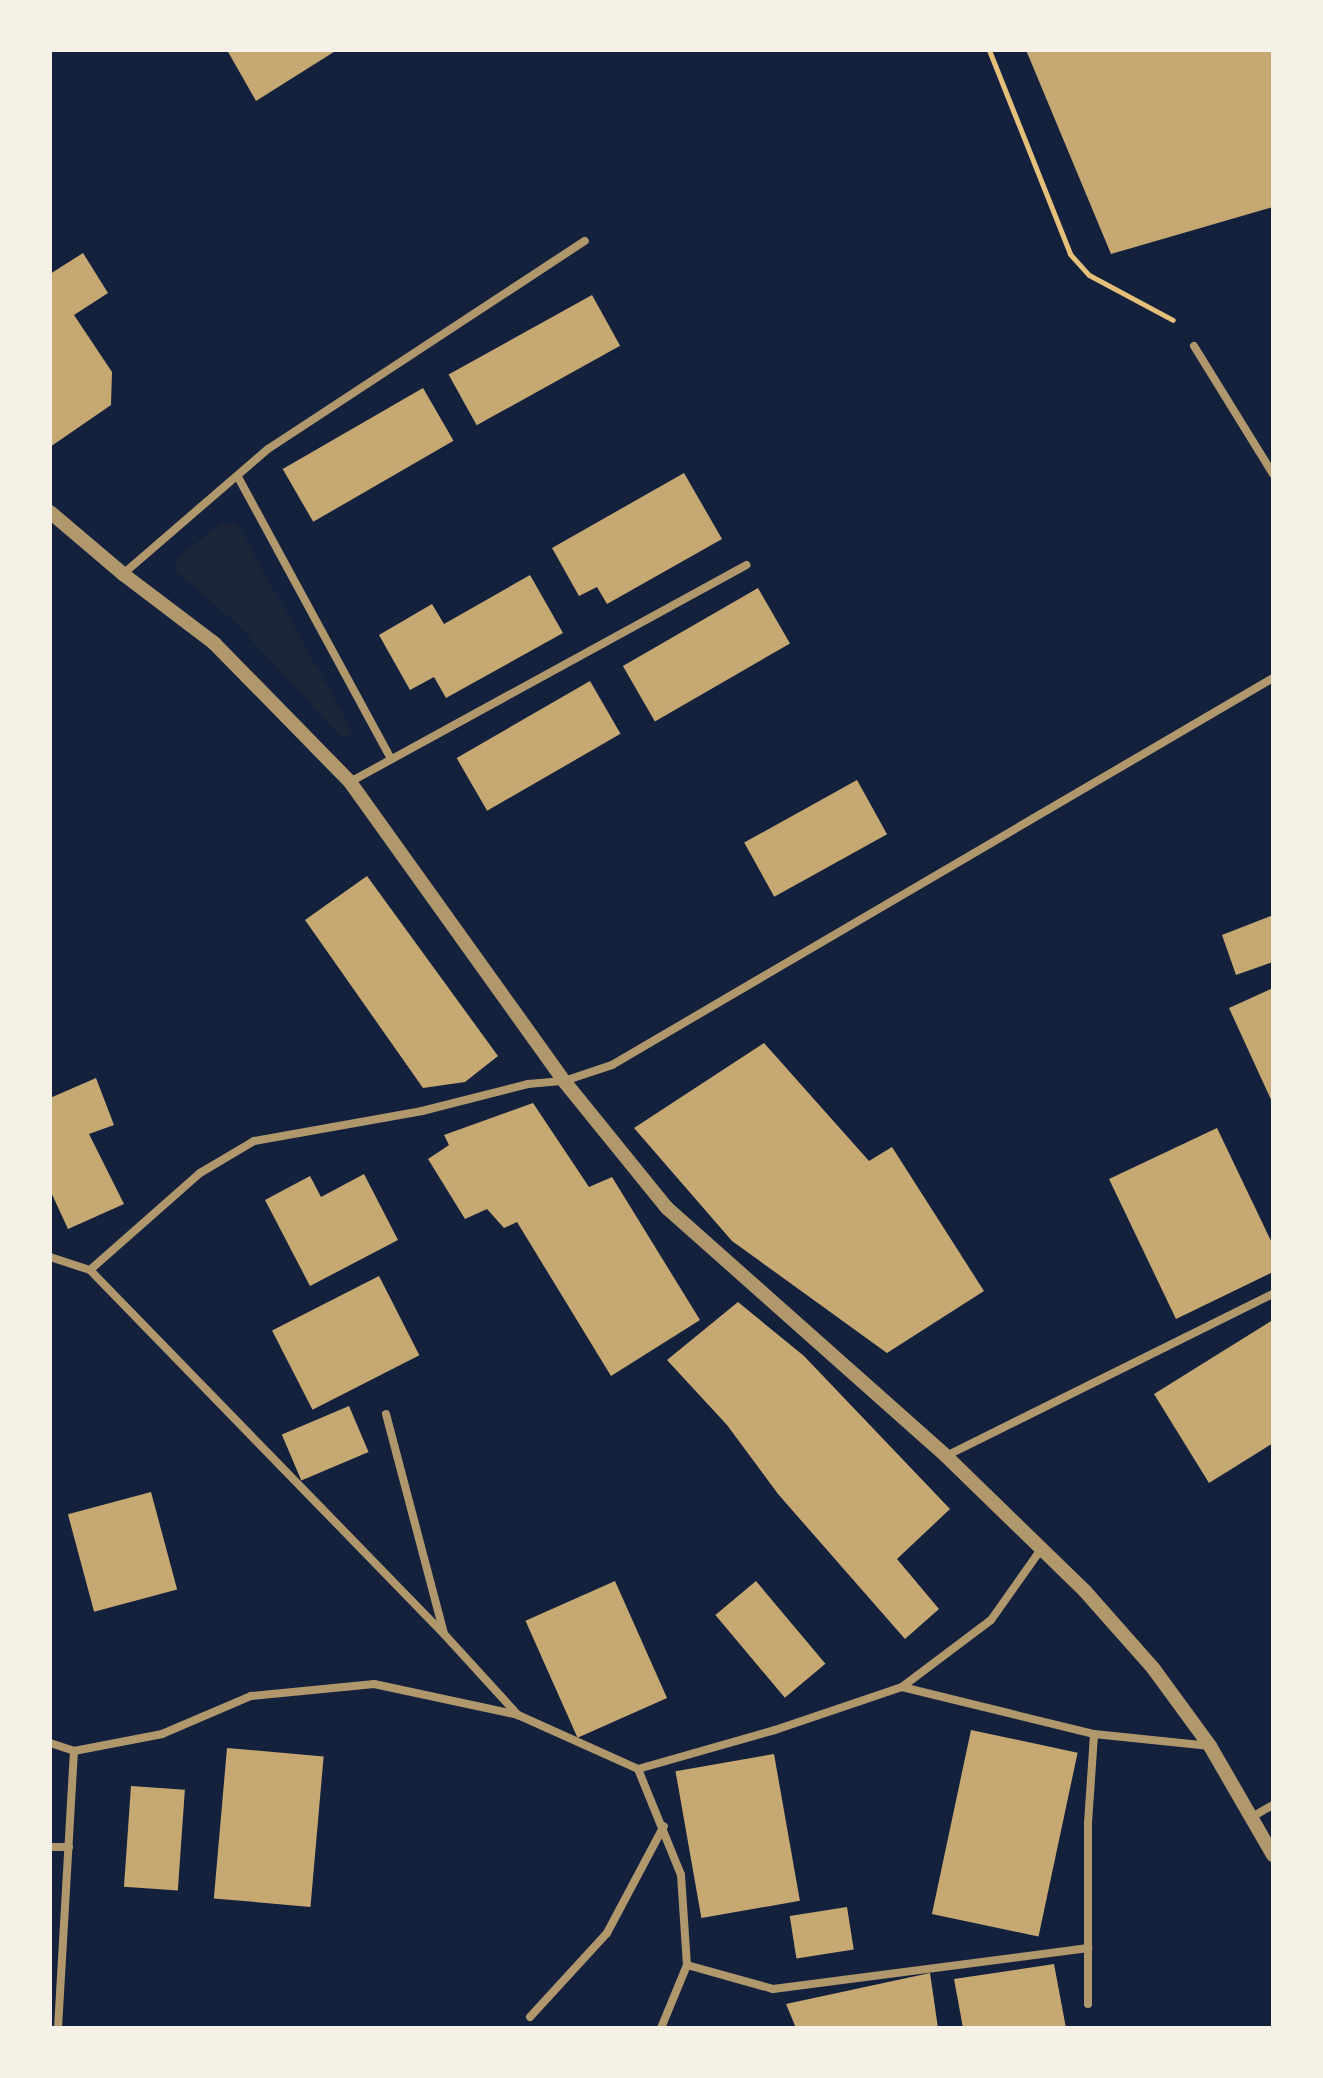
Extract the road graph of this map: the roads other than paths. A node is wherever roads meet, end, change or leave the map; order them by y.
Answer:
1 (585, 241) dead end
2 (1194, 346) road end
3 (1273, 474) edge
4 (238, 477) junction
5 (50, 512) edge
6 (746, 565) dead end
7 (123, 574) junction
8 (1273, 678) edge
9 (391, 759) junction
10 (350, 782) junction
11 (564, 1081) junction
12 (50, 1257) edge
13 (90, 1270) junction
14 (1273, 1294) edge
15 (386, 1414) dead end
16 (946, 1456) junction
17 (1042, 1548) junction
18 (444, 1634) junction
19 (902, 1687) junction
20 (518, 1715) junction
21 (1094, 1734) junction
22 (50, 1743) edge
23 (1210, 1746) junction
24 (74, 1751) junction
25 (638, 1769) junction
26 (1273, 1805) edge
27 (1252, 1817) junction
28 (664, 1826) junction
29 (50, 1847) edge
30 (69, 1847) junction
31 (1273, 1855) edge
32 (1088, 1948) junction
33 (687, 1965) junction
34 (1088, 2004) dead end
35 (530, 2017) dead end
36 (58, 2028) edge
37 (661, 2028) edge

1 - 4 street
2 - 3 street
4 - 7 street
4 - 9 street
5 - 7 street
6 - 9 street
7 - 10 street
8 - 11 street
9 - 10 street
10 - 11 street
11 - 13 street
11 - 16 street
12 - 13 street
13 - 18 street
14 - 16 street
15 - 18 street
16 - 17 street
17 - 19 street
17 - 23 street
18 - 20 street
19 - 21 street
19 - 25 street
20 - 24 street
20 - 25 street
21 - 23 street
21 - 32 street
22 - 24 street
23 - 27 street
24 - 30 street
25 - 28 street
26 - 27 street
27 - 31 street
28 - 33 street
28 - 35 street
29 - 30 street
30 - 36 street
32 - 33 street
32 - 34 street
33 - 37 street

